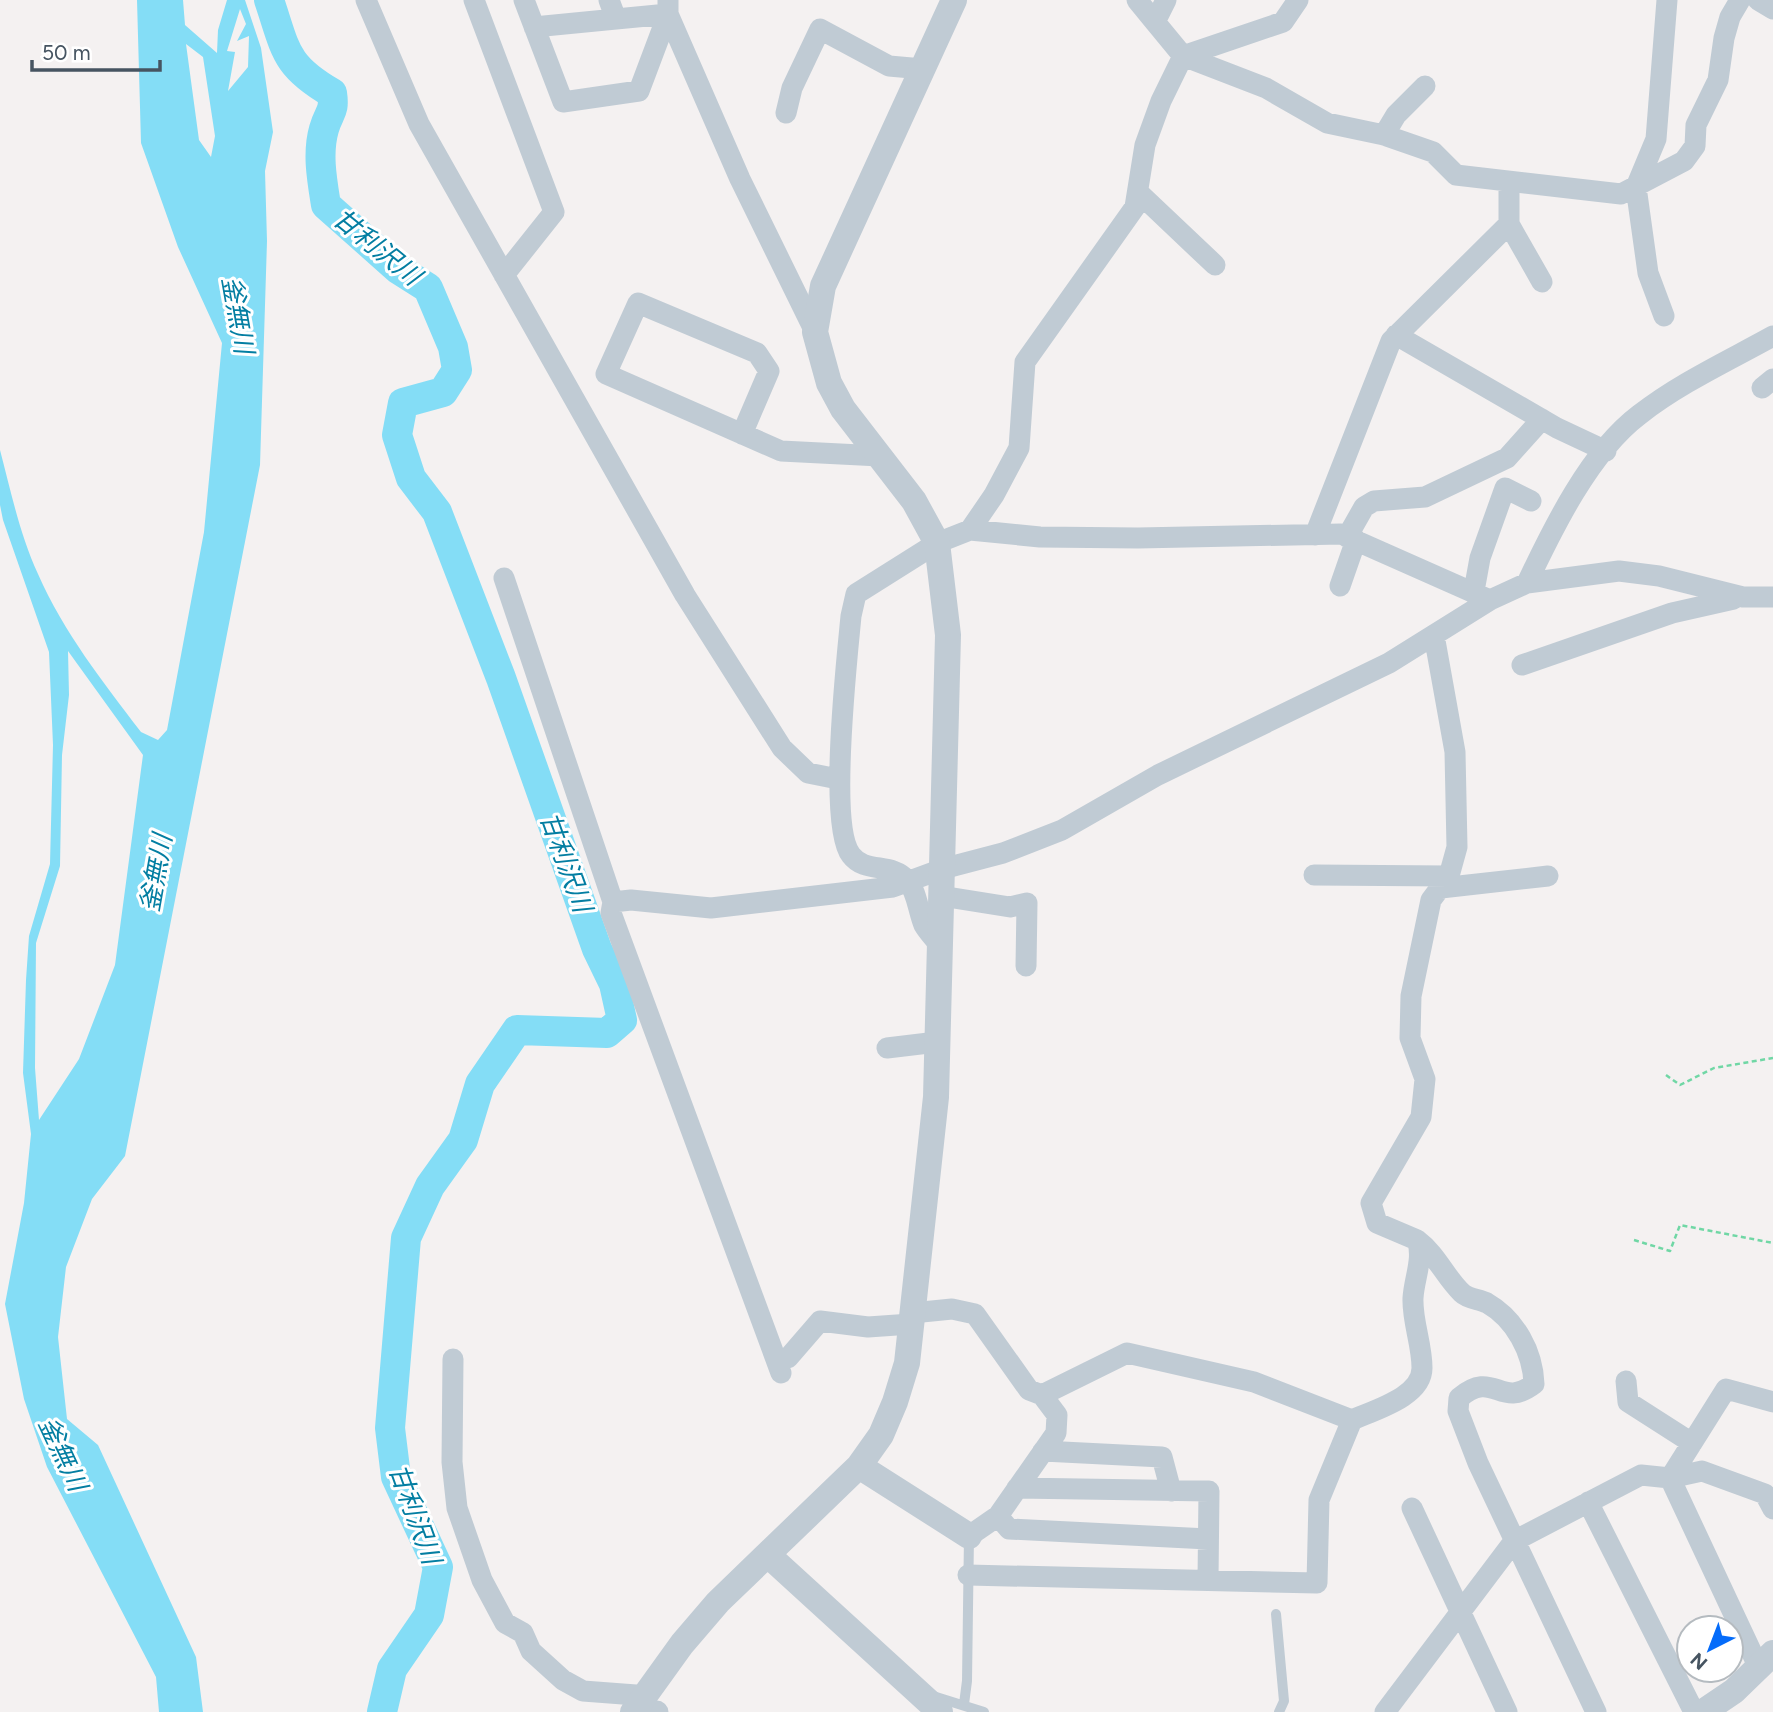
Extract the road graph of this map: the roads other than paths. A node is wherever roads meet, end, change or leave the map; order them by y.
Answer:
1 (366, 0) edge
2 (474, 0) edge
3 (524, 0) edge
4 (954, 0) edge
5 (1137, 0) edge
6 (1166, 0) edge
7 (1298, 0) edge
8 (1667, 0) edge
9 (1740, 0) edge
10 (1758, 0) edge
11 (668, 7) edge
12 (612, 9) edge
13 (1773, 9) edge
14 (1155, 22) junction
15 (534, 27) junction
16 (1183, 57) junction
17 (923, 69) junction
18 (1425, 86) dead end
19 (786, 113) dead end
20 (1384, 135) junction
21 (1509, 182) junction
22 (1636, 187) junction
23 (1139, 193) junction
24 (1509, 224) junction
25 (1216, 265) dead end
26 (505, 275) junction
27 (1542, 282) dead end
28 (1664, 316) dead end
29 (816, 332) junction
30 (1396, 335) junction
31 (1773, 336) edge
32 (1542, 419) junction
33 (742, 434) junction
34 (1606, 451) junction
35 (880, 456) junction
36 (1531, 501) dead end
37 (970, 530) junction
38 (1315, 535) junction
39 (1351, 538) junction
40 (937, 543) junction
41 (504, 578) dead end
42 (1527, 583) junction
43 (1340, 586) dead end
44 (1482, 595) junction
45 (1743, 597) junction
46 (1773, 597) edge
47 (1434, 635) junction
48 (1522, 666) dead end
49 (838, 779) junction
50 (942, 869) junction
51 (1314, 875) dead end
52 (1548, 876) dead end
53 (909, 881) junction
54 (1445, 882) junction
55 (942, 896) junction
56 (613, 902) junction
57 (940, 946) junction
58 (1026, 966) dead end
59 (937, 1042) junction
60 (887, 1048) dead end
61 (1417, 1240) junction
62 (911, 1318) junction
63 (453, 1359) dead end
64 (1626, 1381) dead end
65 (1042, 1395) junction
66 (1773, 1402) edge
67 (1352, 1420) junction
68 (1692, 1443) junction
69 (1043, 1451) junction
70 (859, 1466) junction
71 (1670, 1478) junction
72 (1017, 1488) junction
73 (1171, 1491) junction
74 (1588, 1502) junction
75 (1412, 1508) dead end
76 (1773, 1509) edge
77 (998, 1516) junction
78 (969, 1536) junction
79 (1208, 1539) junction
80 (1514, 1541) junction
81 (768, 1555) junction
82 (968, 1575) junction
83 (1208, 1580) junction
84 (1460, 1612) junction
85 (1276, 1614) dead end
86 (1766, 1661) edge
87 (646, 1707) edge
88 (952, 1708) edge
89 (984, 1712) edge
90 (1279, 1712) edge
91 (1385, 1712) edge
92 (1507, 1712) edge
93 (1595, 1712) edge
94 (1694, 1712) edge
95 (1703, 1712) edge

1 - 26 street
2 - 26 street
3 - 15 street
4 - 17 street
5 - 14 street
6 - 14 street
7 - 16 street
8 - 22 street
9 - 22 street
10 - 13 street
11 - 12 street
11 - 15 street
11 - 29 street
12 - 15 street
14 - 16 street
16 - 20 street
16 - 23 street
17 - 19 street
17 - 29 street
18 - 20 street
20 - 21 street
21 - 22 street
21 - 24 street
22 - 28 street
23 - 25 street
23 - 37 street
24 - 27 street
24 - 30 street
26 - 49 street
29 - 35 street
30 - 32 street
30 - 38 street
31 - 34 street
32 - 34 street
32 - 39 street
33 - 33 street
33 - 35 street
34 - 42 street
35 - 40 street
36 - 44 street
37 - 38 street
37 - 40 street
38 - 39 street
39 - 43 street
39 - 44 street
40 - 49 street
40 - 50 street
41 - 56 street
42 - 44 street
42 - 45 street
44 - 47 street
45 - 46 street
45 - 48 street
47 - 50 street
47 - 54 street
49 - 53 street
50 - 53 street
50 - 55 street
51 - 54 street
52 - 54 street
53 - 56 street
53 - 57 street
54 - 61 street
55 - 57 street
55 - 58 street
56 - 62 street
57 - 59 street
59 - 60 street
59 - 62 street
61 - 67 street
61 - 80 street
62 - 65 street
62 - 70 street
63 - 87 street
64 - 68 street
65 - 67 street
65 - 69 street
66 - 68 street
67 - 83 street
68 - 71 street
69 - 72 street
69 - 73 street
70 - 78 street
70 - 81 street
71 - 74 street
71 - 76 street
71 - 86 street
72 - 73 street
72 - 77 street
73 - 79 street
74 - 80 street
74 - 94 street
75 - 84 street
77 - 78 street
77 - 79 street
78 - 82 lane
79 - 83 street
80 - 84 street
80 - 93 street
81 - 87 street
81 - 88 street
82 - 83 street
82 - 88 lane
84 - 91 street
84 - 92 street
85 - 90 lane
86 - 95 street
88 - 89 lane

